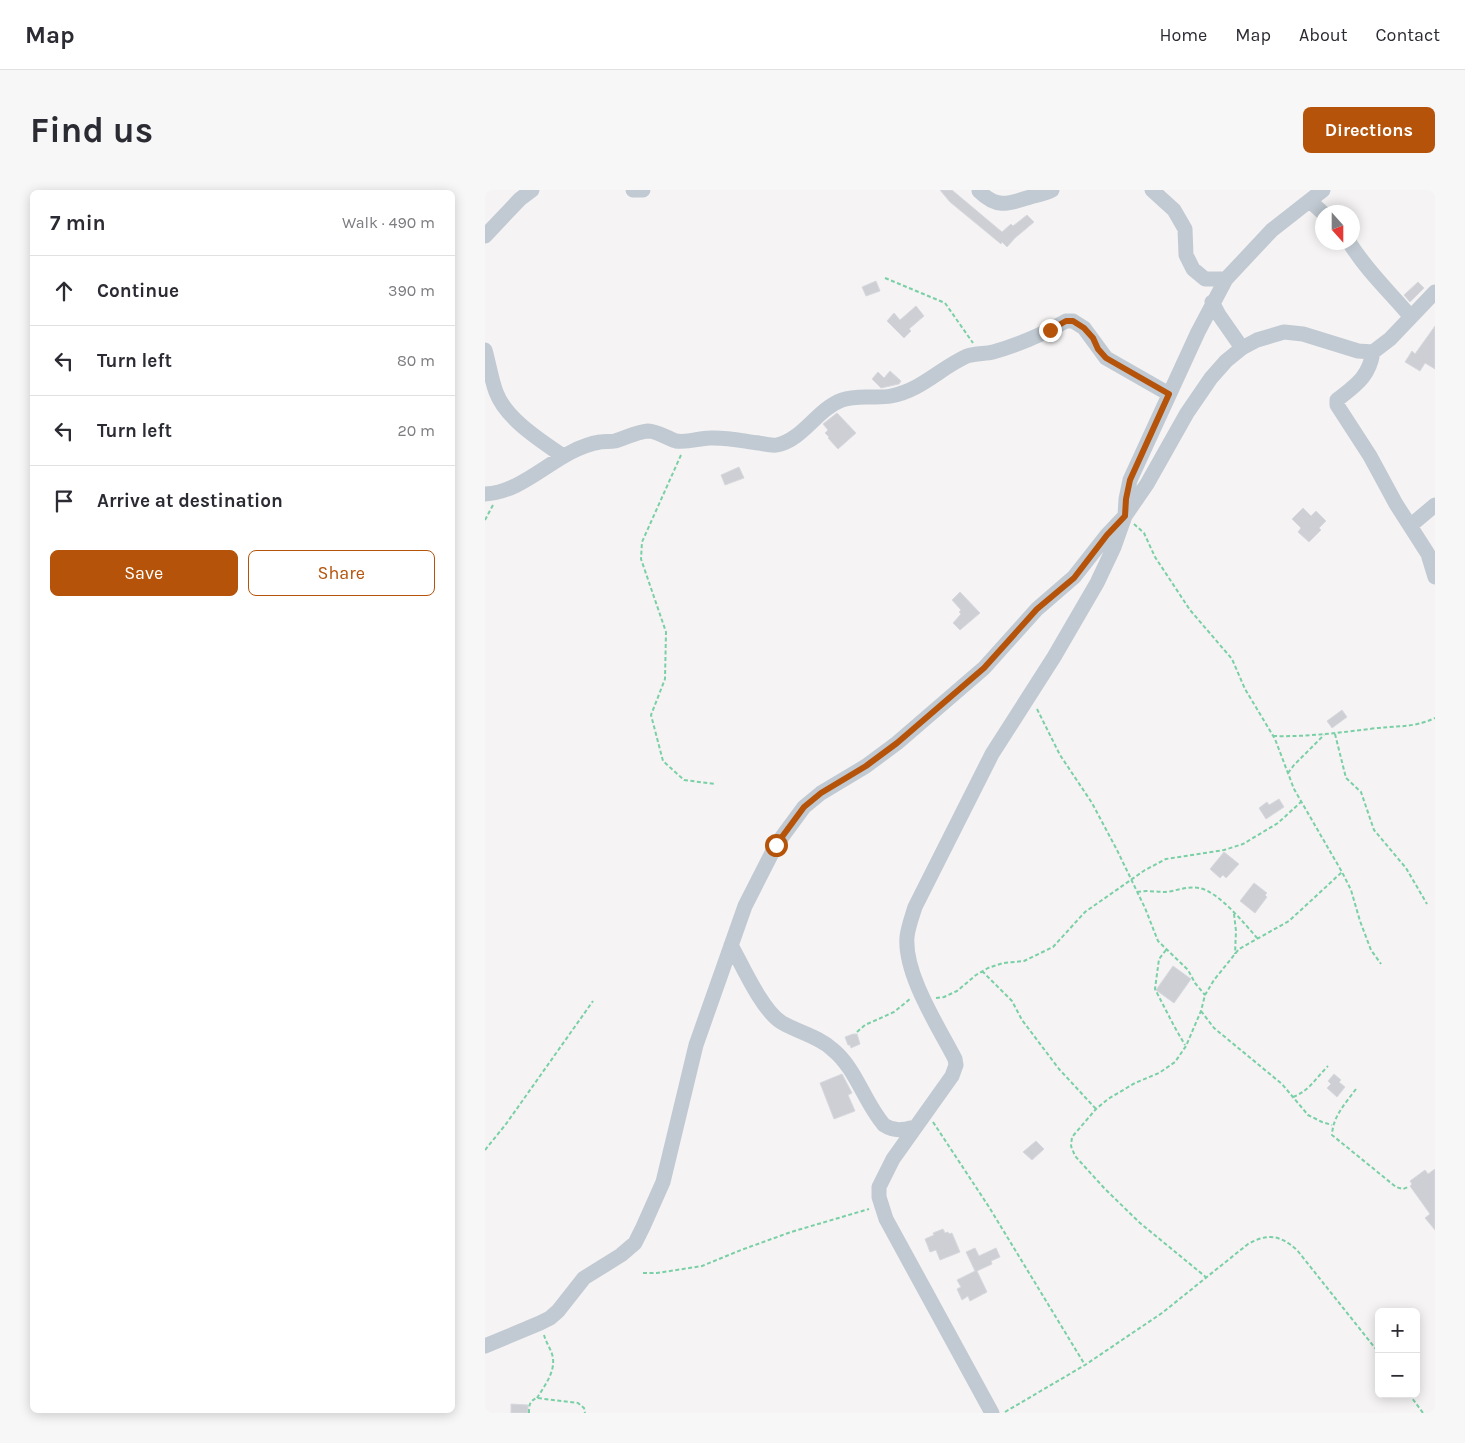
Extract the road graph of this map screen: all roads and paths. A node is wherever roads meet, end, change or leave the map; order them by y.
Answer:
1 (532, 190) edge
2 (633, 190) edge
3 (643, 190) edge
4 (1052, 190) edge
5 (1152, 190) edge
6 (1323, 190) edge
7 (979, 191) dead end
8 (1310, 201) junction
9 (1315, 206) edge
10 (485, 236) edge
11 (1354, 250) edge
12 (885, 278) dead end
13 (1226, 279) junction
14 (1435, 292) edge
15 (1213, 302) junction
16 (1410, 316) junction
17 (1242, 348) junction
18 (485, 350) edge
19 (1373, 352) junction
20 (980, 353) junction
21 (1169, 394) junction
22 (687, 441) junction
23 (563, 456) junction
24 (485, 494) edge
25 (1435, 505) edge
26 (1125, 516) junction
27 (1410, 526) junction
28 (1435, 577) edge
29 (1029, 696) junction
30 (1435, 718) edge
31 (1335, 734) junction
32 (1324, 735) junction
33 (1273, 736) junction
34 (1288, 773) junction
35 (715, 784) dead end
36 (1302, 800) junction
37 (1343, 872) junction
38 (1131, 878) junction
39 (1137, 892) junction
40 (1427, 904) dead end
41 (1234, 914) junction
42 (1257, 939) junction
43 (731, 945) junction
44 (1165, 950) junction
45 (1235, 954) junction
46 (1381, 964) dead end
47 (982, 971) junction
48 (920, 992) junction
49 (1205, 995) junction
50 (593, 1001) dead end
51 (1201, 1011) junction
52 (857, 1032) dead end
53 (1186, 1046) junction
54 (1328, 1066) dead end
55 (1355, 1089) dead end
56 (1293, 1097) junction
57 (1096, 1109) junction
58 (927, 1112) junction
59 (1332, 1125) junction
60 (915, 1127) junction
61 (485, 1150) edge
62 (1408, 1187) dead end
63 (881, 1206) junction
64 (643, 1273) dead end
65 (1207, 1278) junction
66 (541, 1324) junction
67 (485, 1346) edge
68 (1375, 1348) edge
69 (1085, 1365) junction
70 (537, 1398) junction
71 (1412, 1398) edge
72 (529, 1413) edge
73 (585, 1413) edge
74 (992, 1413) edge
75 (1003, 1413) edge
76 (1423, 1413) edge

1 - 10 street
2 - 3 street
4 - 7 street
5 - 13 street
6 - 8 street
8 - 9 street
8 - 13 street
11 - 16 street
12 - 20 path
13 - 15 street
14 - 16 street
15 - 17 street
15 - 21 street
16 - 19 street
17 - 19 street
17 - 26 street
18 - 23 street
19 - 27 street
20 - 21 street
20 - 22 street
21 - 26 street
22 - 23 street
22 - 35 path
23 - 24 street
25 - 27 street
26 - 29 street
26 - 33 path
26 - 43 street
27 - 28 street
29 - 38 path
29 - 48 street
30 - 31 path
31 - 32 path
31 - 40 path
32 - 33 path
32 - 34 path
33 - 34 path
34 - 36 path
36 - 37 path
36 - 38 path
37 - 42 path
37 - 46 path
38 - 39 path
38 - 47 path
39 - 41 path
39 - 44 path
41 - 42 path
41 - 45 path
42 - 45 path
43 - 60 street
43 - 66 street
44 - 49 path
44 - 53 path
45 - 49 path
47 - 48 path
47 - 57 path
48 - 52 path
48 - 58 street
49 - 51 path
50 - 61 path
51 - 53 path
51 - 56 path
53 - 57 path
54 - 56 path
55 - 59 path
56 - 59 path
57 - 65 path
58 - 60 street
58 - 69 path
59 - 62 path
60 - 63 street
63 - 64 path
63 - 74 street
65 - 68 path
65 - 69 path
66 - 67 street
66 - 70 path
69 - 75 path
70 - 72 path
70 - 73 path
71 - 76 path

